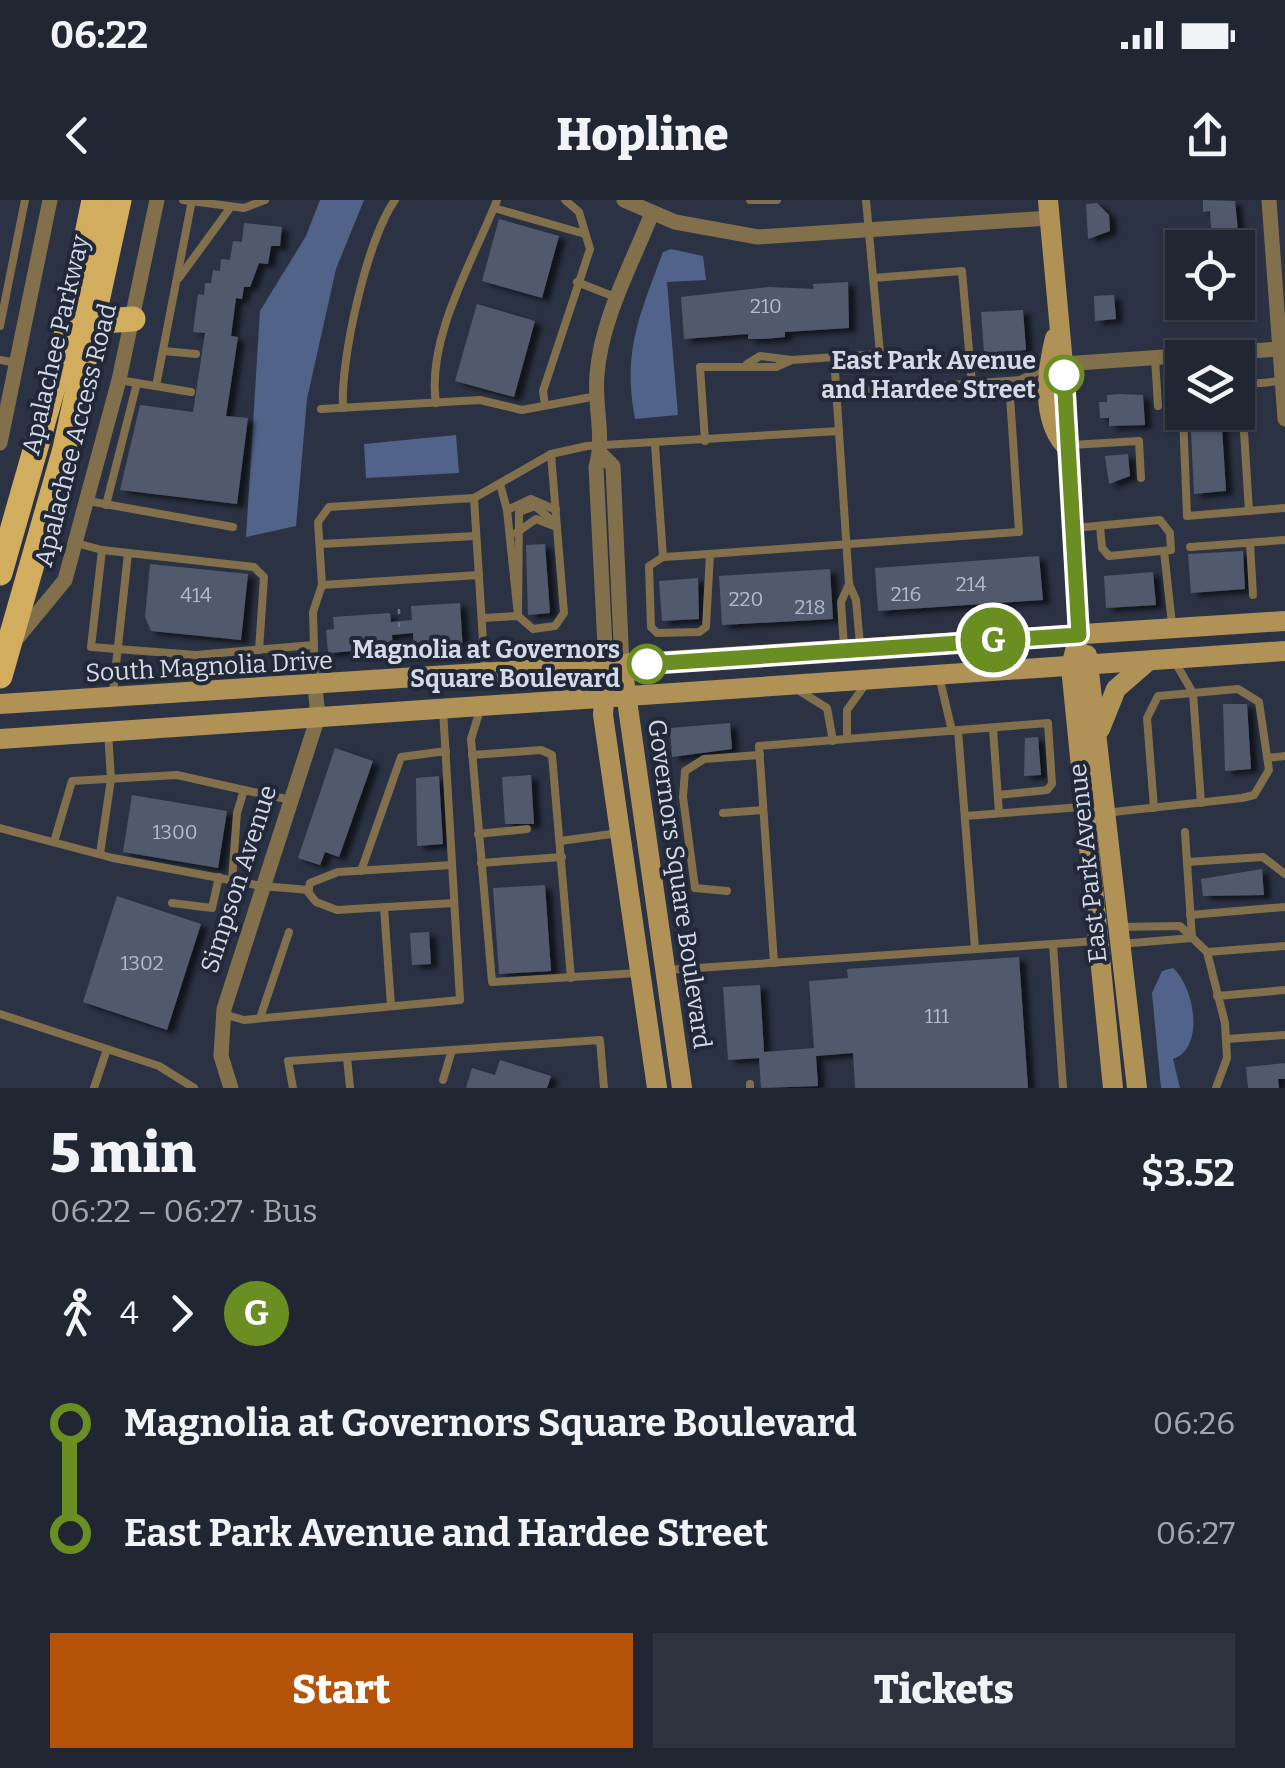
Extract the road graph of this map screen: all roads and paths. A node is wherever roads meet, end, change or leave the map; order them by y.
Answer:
1 (25, 200) edge
2 (50, 200) edge
3 (94, 200) edge
4 (119, 200) edge
5 (136, 200) edge
6 (157, 200) edge
7 (265, 200) edge
8 (395, 200) edge
9 (564, 200) edge
10 (624, 200) edge
11 (750, 200) edge
12 (777, 200) edge
13 (866, 200) edge
14 (1270, 200) edge
15 (189, 201) edge
16 (495, 204) edge
17 (655, 207) edge
18 (230, 208) junction
19 (1049, 209) edge
20 (19, 227) junction
21 (44, 231) junction
22 (868, 232) junction
23 (586, 234) junction
24 (15, 250) junction
25 (40, 253) junction
26 (107, 260) junction
27 (873, 278) junction
28 (9, 281) junction
29 (176, 282) junction
30 (577, 282) junction
31 (34, 285) junction
32 (78, 287) junction
33 (618, 298) junction
34 (4, 308) junction
35 (28, 312) junction
36 (133, 318) junction
37 (95, 320) junction
38 (0, 326) edge
39 (1280, 349) junction
40 (163, 350) junction
41 (196, 354) dead end
42 (834, 357) junction
43 (1154, 358) junction
44 (0, 360) edge
45 (17, 363) junction
46 (1056, 365) junction
47 (119, 380) junction
48 (1020, 380) junction
49 (1008, 381) junction
50 (1282, 381) junction
51 (137, 383) junction
52 (972, 384) junction
53 (1255, 384) edge
54 (156, 386) junction
55 (191, 392) dead end
56 (836, 393) junction
57 (1050, 393) junction
58 (5, 395) edge
59 (598, 396) junction
60 (436, 403) junction
61 (545, 405) junction
62 (1158, 406) dead end
63 (342, 408) junction
64 (321, 409) dead end
65 (3, 418) edge
66 (1285, 419) edge
67 (1184, 430) edge
68 (1243, 430) edge
69 (839, 431) junction
70 (706, 441) junction
71 (0, 443) edge
72 (655, 445) junction
73 (1064, 445) junction
74 (600, 448) junction
75 (551, 454) junction
76 (1141, 478) dead end
77 (500, 484) junction
78 (474, 498) junction
79 (88, 501) junction
80 (106, 505) junction
81 (1285, 508) edge
82 (507, 510) junction
83 (556, 510) junction
84 (1250, 510) junction
85 (1100, 526) junction
86 (233, 528) dead end
87 (558, 528) junction
88 (1070, 528) junction
89 (516, 532) junction
90 (476, 536) junction
91 (1285, 540) edge
92 (76, 543) junction
93 (1250, 543) junction
94 (320, 544) junction
95 (847, 544) junction
96 (1190, 547) dead end
97 (102, 550) junction
98 (1164, 550) junction
99 (128, 554) junction
100 (710, 554) junction
101 (662, 557) junction
102 (0, 573) edge
103 (479, 574) junction
104 (849, 584) junction
105 (322, 585) junction
106 (1253, 595) dead end
107 (399, 602) dead end
108 (518, 616) junction
109 (482, 618) junction
110 (1285, 621) edge
111 (398, 627) dead end
112 (1172, 628) junction
113 (1079, 635) junction
114 (312, 645) junction
115 (117, 648) junction
116 (852, 649) junction
117 (259, 650) junction
118 (1285, 651) edge
119 (1174, 660) junction
120 (1147, 662) junction
121 (614, 666) junction
122 (1081, 667) junction
123 (2, 669) edge
124 (486, 675) junction
125 (939, 676) junction
126 (870, 680) junction
127 (316, 686) junction
128 (789, 686) junction
129 (1193, 693) junction
130 (628, 696) junction
131 (113, 698) junction
132 (601, 698) junction
133 (0, 704) edge
134 (482, 706) junction
135 (443, 708) junction
136 (318, 717) junction
137 (993, 728) junction
138 (955, 731) junction
139 (1099, 731) junction
140 (108, 732) junction
141 (0, 739) edge
142 (847, 739) junction
143 (833, 740) junction
144 (446, 751) junction
145 (760, 755) junction
146 (472, 756) junction
147 (1285, 756) edge
148 (1268, 758) junction
149 (110, 779) junction
150 (244, 790) junction
151 (998, 795) junction
152 (291, 800) junction
153 (1200, 803) junction
154 (1082, 807) junction
155 (1154, 808) junction
156 (764, 810) junction
157 (1108, 812) junction
158 (999, 813) junction
159 (723, 814) dead end
160 (965, 816) junction
161 (0, 828) edge
162 (526, 829) dead end
163 (1185, 832) dead end
164 (478, 834) junction
165 (619, 834) junction
166 (560, 841) junction
167 (54, 842) junction
168 (100, 854) junction
169 (562, 857) junction
170 (1187, 862) junction
171 (452, 864) junction
172 (481, 864) junction
173 (361, 870) junction
174 (1285, 874) edge
175 (219, 877) junction
176 (232, 880) junction
177 (262, 886) junction
178 (309, 890) junction
179 (727, 892) dead end
180 (454, 902) junction
181 (172, 903) dead end
182 (384, 907) junction
183 (1285, 907) edge
184 (1190, 915) junction
185 (290, 932) dead end
186 (1121, 935) junction
187 (1192, 938) junction
188 (1098, 941) junction
189 (1054, 944) junction
190 (1285, 946) edge
191 (975, 949) junction
192 (1208, 952) junction
193 (774, 963) junction
194 (666, 970) junction
195 (640, 972) junction
196 (571, 978) junction
197 (1285, 990) edge
198 (1217, 996) junction
199 (392, 1006) junction
200 (0, 1014) edge
201 (223, 1014) junction
202 (260, 1018) junction
203 (1285, 1035) edge
204 (1226, 1039) junction
205 (108, 1049) junction
206 (452, 1050) junction
207 (348, 1057) junction
208 (442, 1080) dead end
209 (94, 1088) edge
210 (194, 1088) edge
211 (231, 1088) edge
212 (293, 1088) edge
213 (350, 1088) edge
214 (604, 1088) edge
215 (657, 1088) edge
216 (682, 1088) edge
217 (1063, 1088) edge
218 (1113, 1088) edge
219 (1137, 1088) edge
220 (1216, 1088) edge

1 - 20 lane
2 - 21 street
3 - 32 main road, Apalachee Parkway
4 - 26 main road, Apalachee Parkway
5 - 26 main road
6 - 36 street, Apalachee Access Road
7 - 18 lane
8 - 63 lane
9 - 23 lane
10 - 17 street
11 - 12 lane
13 - 22 lane
14 - 39 street
15 - 18 lane
15 - 29 lane
16 - 23 lane
16 - 60 lane
17 - 22 street
17 - 33 street, Governors Square Boulevard
18 - 29 lane
19 - 22 street
19 - 46 main road, East Park Avenue
20 - 21 lane
20 - 24 lane
21 - 25 street
22 - 27 lane
23 - 30 lane
24 - 25 lane
24 - 28 lane
25 - 31 street
26 - 37 main road, Apalachee Parkway
27 - 42 lane
27 - 52 lane
28 - 31 lane
28 - 34 lane
29 - 40 lane
30 - 33 lane
30 - 61 lane
31 - 35 street
32 - 37 main road
32 - 102 main road, Apalachee Parkway
33 - 59 street, Governors Square Boulevard
34 - 35 lane
34 - 38 lane
35 - 45 street
36 - 37 main road
36 - 47 street, Apalachee Access Road
37 - 123 main road, Apalachee Parkway
39 - 43 street
39 - 50 street
40 - 41 lane
40 - 54 lane
42 - 56 lane
42 - 70 lane
43 - 46 street
43 - 62 lane
44 - 45 lane
45 - 58 street
46 - 48 lane
46 - 57 main road, East Park Avenue
46 - 73 main road, East Park Avenue
47 - 51 lane
47 - 79 street, Apalachee Access Road
48 - 49 lane
48 - 57 lane
49 - 52 lane
49 - 95 lane
50 - 53 lane
50 - 66 street
51 - 54 lane
51 - 80 lane
52 - 56 lane
54 - 55 lane
56 - 69 lane
57 - 73 main road, East Park Avenue
58 - 65 street
59 - 61 lane
59 - 74 street, Governors Square Boulevard
60 - 61 lane
60 - 63 lane
63 - 64 lane
65 - 71 street
67 - 84 lane
68 - 84 lane
69 - 70 lane
69 - 95 lane
70 - 72 lane
72 - 74 lane
72 - 101 lane
73 - 76 lane
73 - 88 main road, East Park Avenue
74 - 75 lane
74 - 121 street, Governors Square Boulevard
75 - 77 lane
75 - 83 lane
77 - 78 lane
77 - 82 lane
78 - 90 lane
78 - 94 lane
79 - 80 lane
79 - 92 street, Apalachee Access Road
80 - 86 lane
81 - 84 lane
82 - 83 lane
82 - 108 lane
83 - 87 lane
85 - 88 lane
85 - 98 lane
85 - 98 lane
87 - 89 lane
87 - 89 lane
87 - 108 lane
88 - 113 main road, East Park Avenue
89 - 108 lane
90 - 94 lane
90 - 103 lane
91 - 93 lane
92 - 97 lane
92 - 123 street, Apalachee Access Road
93 - 96 lane
93 - 106 lane
94 - 105 lane
95 - 100 lane
95 - 104 lane
97 - 99 lane
97 - 115 lane
98 - 112 lane
99 - 115 lane
99 - 117 lane
100 - 101 lane
100 - 101 lane
103 - 105 lane
103 - 109 lane
104 - 116 lane
104 - 116 lane
105 - 114 lane
107 - 111 path
108 - 109 lane
109 - 124 lane
110 - 112 main road, South Magnolia Drive
112 - 113 main road, South Magnolia Drive
113 - 116 main road, South Magnolia Drive
113 - 122 main road, East Park Avenue
114 - 117 lane
114 - 127 lane
115 - 117 lane
115 - 131 lane
116 - 121 main road, South Magnolia Drive
118 - 119 main road
119 - 120 main road
119 - 129 lane
120 - 122 main road
120 - 139 main road
121 - 124 main road, South Magnolia Drive
121 - 130 main road, Governors Square Boulevard
121 - 132 main road, Governors Square Boulevard
122 - 125 main road
122 - 139 main road, East Park Avenue
122 - 154 main road, East Park Avenue
124 - 127 main road, South Magnolia Drive
125 - 126 main road
125 - 138 lane
126 - 128 main road
126 - 142 lane
127 - 131 main road, South Magnolia Drive
127 - 136 street, Simpson Avenue
128 - 130 main road
128 - 143 lane
129 - 148 lane
129 - 153 lane
129 - 155 lane
130 - 132 main road
130 - 194 main road, Governors Square Boulevard
131 - 133 main road, South Magnolia Drive
132 - 134 main road
132 - 165 main road, Governors Square Boulevard
134 - 135 main road
134 - 146 lane
135 - 136 main road
135 - 144 lane
136 - 140 main road
136 - 152 street, Simpson Avenue
137 - 138 lane
137 - 151 lane
137 - 151 lane
138 - 142 lane
138 - 160 lane
139 - 157 main road, East Park Avenue
140 - 141 main road
140 - 149 lane
142 - 143 lane
143 - 145 lane
144 - 171 lane
144 - 173 lane
145 - 156 lane
145 - 179 lane
146 - 164 lane
146 - 166 lane
147 - 148 lane
148 - 153 lane
149 - 150 lane
149 - 167 lane
149 - 168 lane
150 - 152 lane
150 - 176 lane
151 - 158 lane
152 - 177 street, Simpson Avenue
153 - 155 lane
154 - 158 lane
154 - 188 main road, East Park Avenue
155 - 157 lane
156 - 159 lane
156 - 193 lane
157 - 186 main road, East Park Avenue
158 - 160 lane
160 - 191 lane
161 - 167 lane
162 - 164 lane
163 - 170 lane
164 - 172 lane
165 - 166 lane
165 - 195 main road, Governors Square Boulevard
166 - 169 lane
167 - 168 lane
168 - 175 lane
169 - 172 lane
169 - 196 lane
170 - 174 lane
170 - 184 lane
171 - 173 lane
171 - 180 lane
172 - 196 lane
173 - 178 lane
175 - 176 lane
175 - 181 lane
176 - 177 lane
177 - 178 lane
177 - 201 street, Simpson Avenue
178 - 182 lane
180 - 182 lane
180 - 199 lane
182 - 199 lane
183 - 184 lane
184 - 187 lane
185 - 202 lane
186 - 187 lane
186 - 187 lane
186 - 188 lane
186 - 188 lane
186 - 219 main road, East Park Avenue
187 - 192 lane
188 - 189 lane
188 - 218 main road, East Park Avenue
189 - 191 lane
189 - 217 lane
190 - 192 lane
191 - 193 lane
192 - 198 lane
193 - 194 lane
194 - 195 main road
194 - 216 main road, Governors Square Boulevard
195 - 196 lane
195 - 215 main road, Governors Square Boulevard
197 - 198 lane
198 - 204 lane
199 - 202 lane
200 - 205 lane
201 - 202 lane
201 - 211 street, Simpson Avenue
203 - 204 lane
204 - 220 lane
205 - 209 lane
205 - 210 lane
206 - 207 lane
206 - 208 lane
206 - 214 lane
207 - 212 lane
207 - 213 lane

